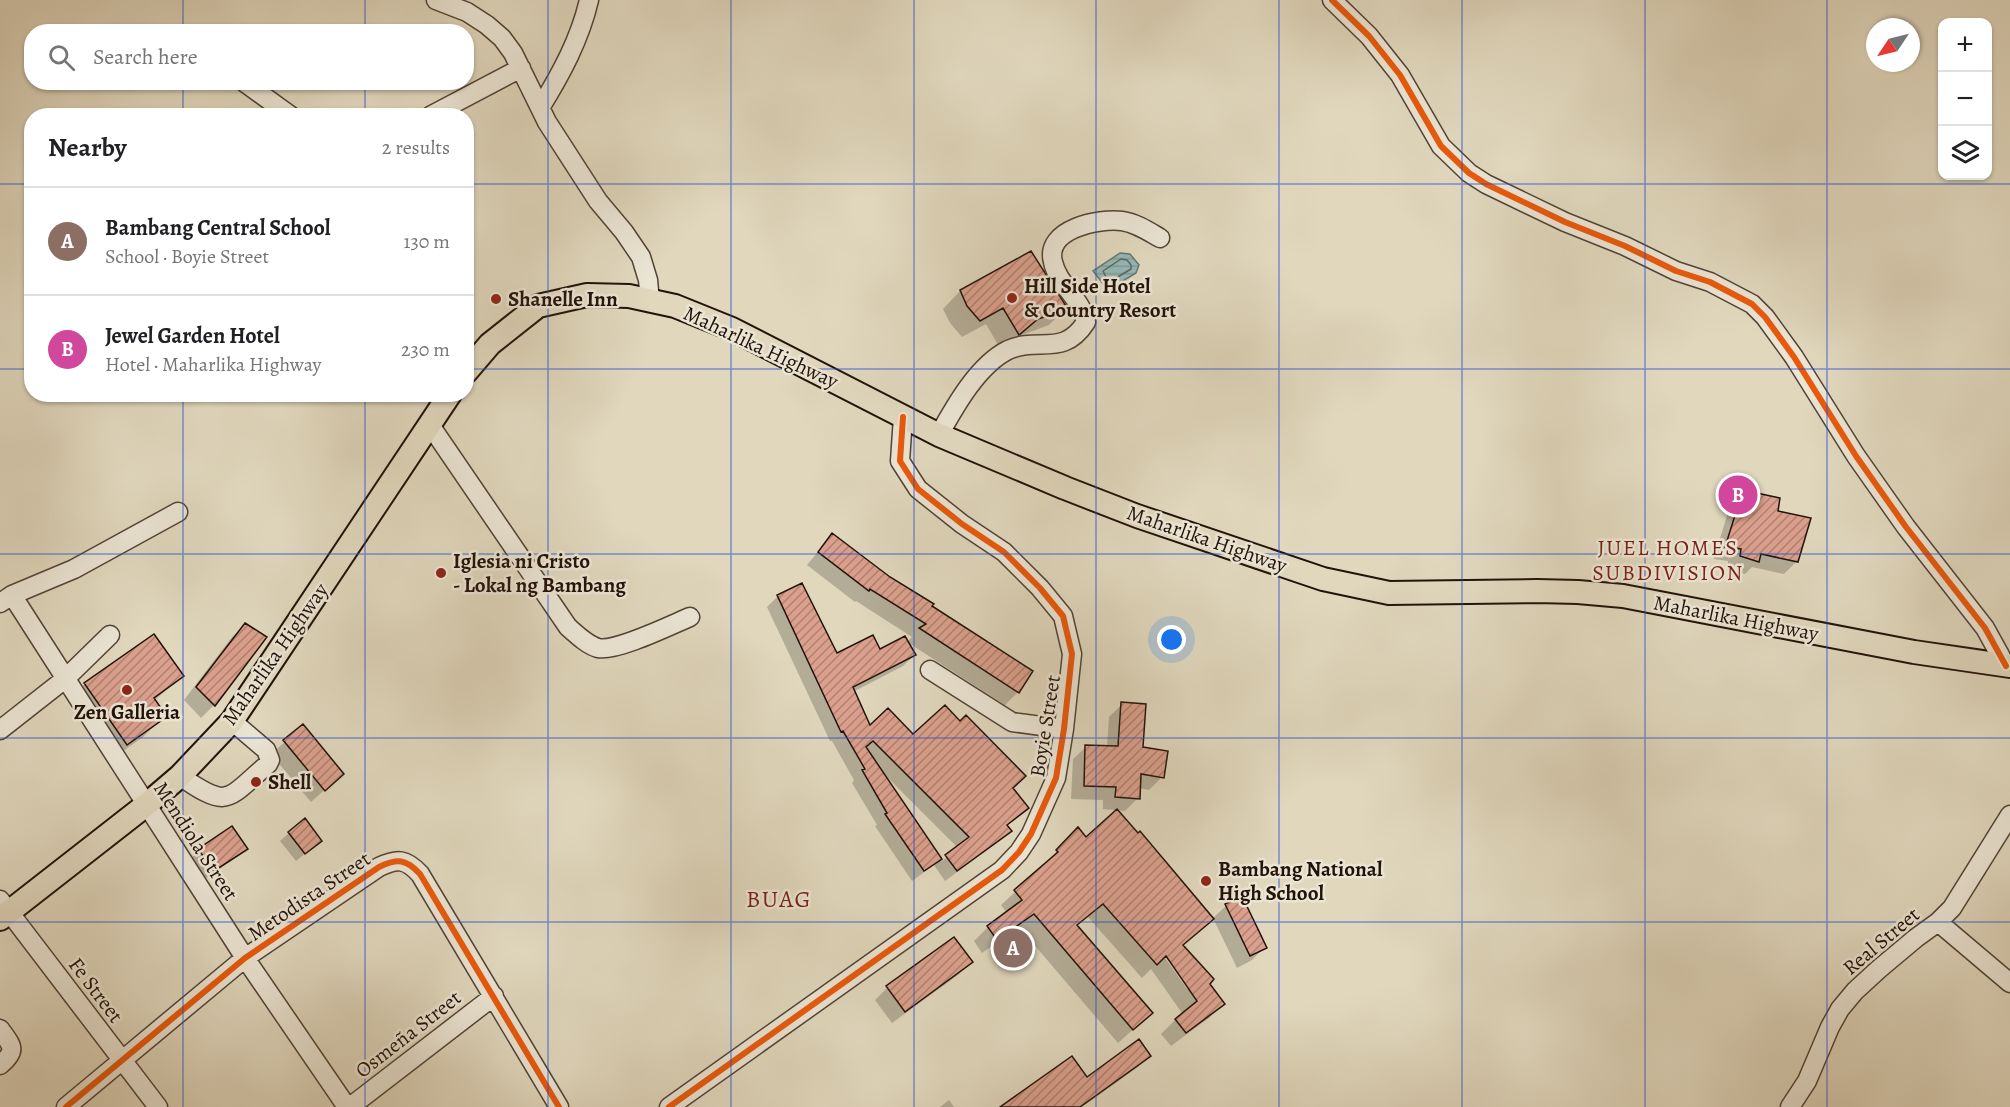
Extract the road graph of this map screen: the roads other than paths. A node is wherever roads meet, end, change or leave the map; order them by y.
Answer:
1 (436, 0) edge
2 (590, 0) edge
3 (1332, 0) edge
4 (520, 68) junction
5 (255, 90) edge
6 (280, 108) edge
7 (445, 108) edge
8 (540, 108) junction
9 (1160, 238) dead end
10 (650, 301) junction
11 (474, 363) edge
12 (445, 402) edge
13 (903, 417) junction
14 (430, 425) junction
15 (939, 435) junction
16 (178, 512) dead end
17 (6, 599) edge
18 (690, 617) dead end
19 (110, 635) dead end
20 (2008, 666) edge
21 (930, 670) dead end
22 (65, 679) junction
23 (232, 721) junction
24 (1064, 729) junction
25 (0, 730) edge
26 (180, 776) junction
27 (146, 805) junction
28 (2010, 815) edge
29 (3, 910) edge
30 (1938, 922) junction
31 (245, 958) junction
32 (2010, 983) edge
33 (494, 996) junction
34 (0, 1029) edge
35 (120, 1060) junction
36 (0, 1065) edge
37 (66, 1107) edge
38 (158, 1107) edge
39 (349, 1107) edge
40 (559, 1107) edge
41 (669, 1107) edge
42 (1790, 1107) edge

1 - 4 street
2 - 8 street
3 - 20 street
4 - 7 street
4 - 8 street
5 - 6 street
8 - 10 street
9 - 15 street
10 - 11 main road, Maharlika Highway
10 - 13 main road, Maharlika Highway
12 - 14 main road, Maharlika Highway
13 - 15 main road, Maharlika Highway
13 - 24 street, Boyie Street
14 - 18 street
14 - 23 main road, Maharlika Highway
15 - 20 main road, Maharlika Highway
16 - 17 street
17 - 22 street, Mendiola Street
19 - 22 street
21 - 24 street
22 - 25 street
22 - 27 street, Mendiola Street
23 - 26 main road, Maharlika Highway
23 - 26 street
24 - 41 street, Boyie Street
26 - 27 main road, Maharlika Highway
27 - 29 main road, Maharlika Highway
27 - 31 street, Mendiola Street
28 - 30 street, Real Street
29 - 35 street, Fe Street
30 - 32 street
30 - 42 street, Real Street
31 - 33 street, Metodista Street
31 - 35 street, Metodista Street
31 - 39 street, Mendiola Street
33 - 39 street, Osmeña Street
33 - 40 street, Metodista Street
34 - 36 street
35 - 37 street, Metodista Street
35 - 38 street, Fe Street

